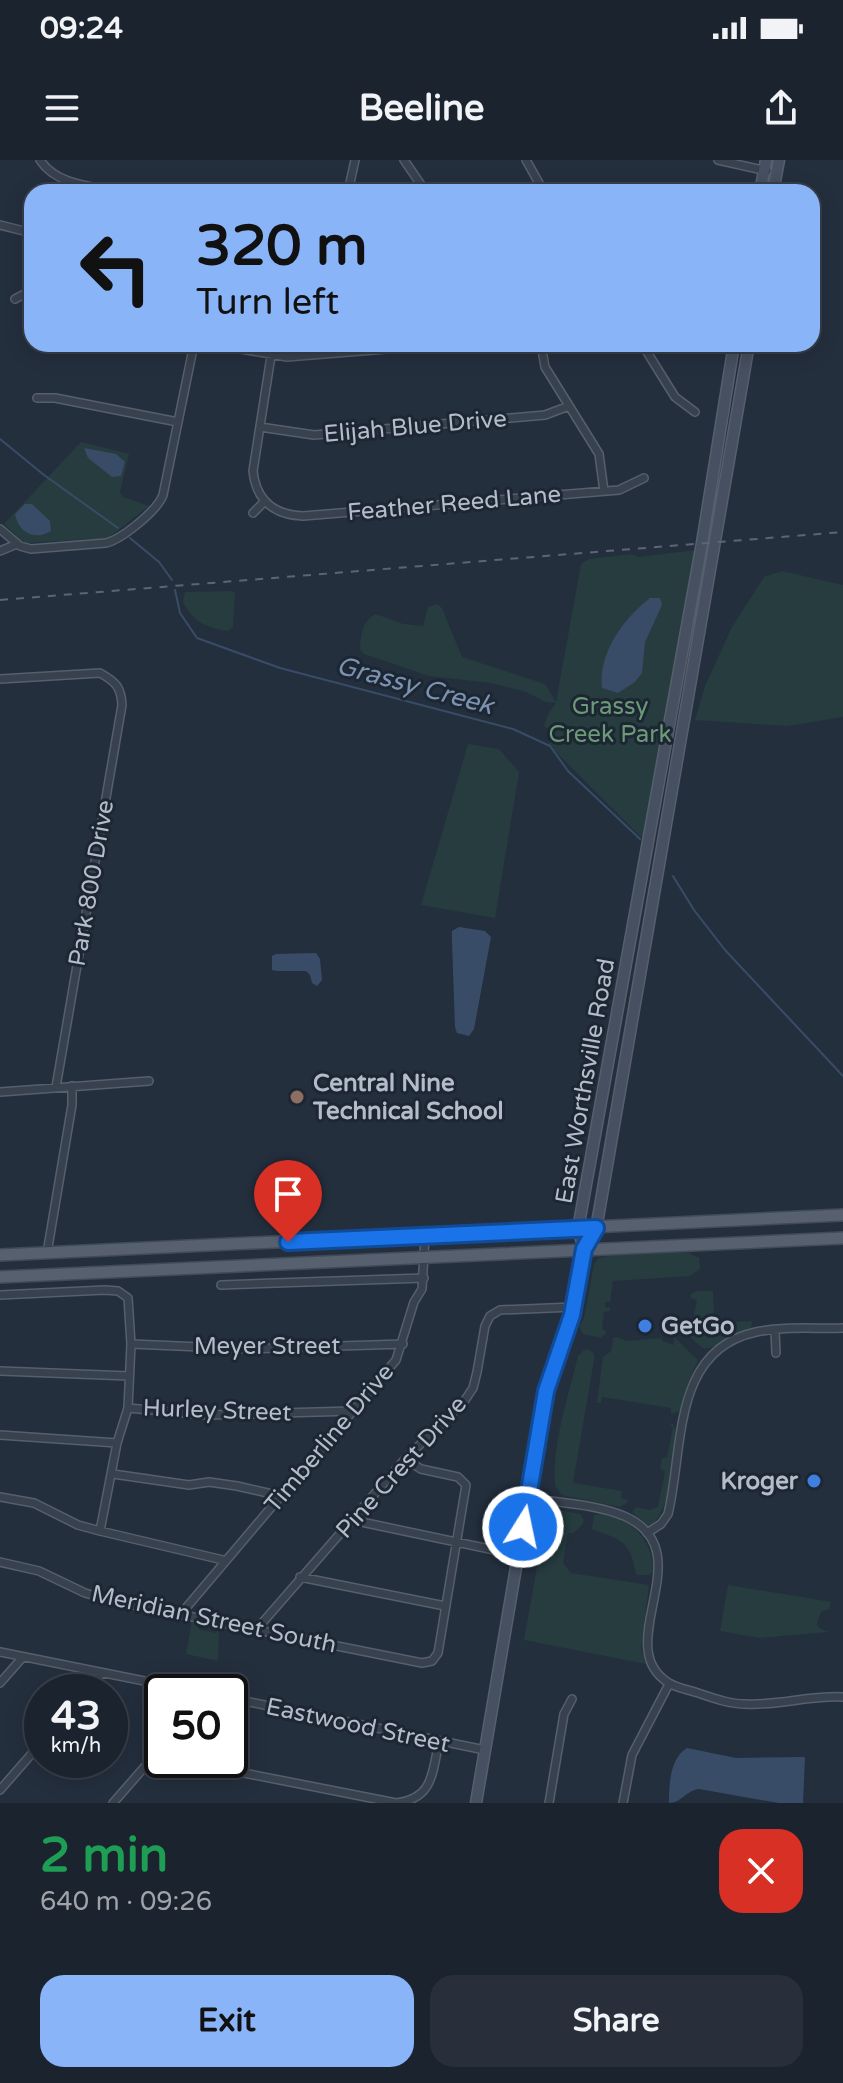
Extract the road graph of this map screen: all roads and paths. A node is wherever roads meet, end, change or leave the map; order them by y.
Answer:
1 (40, 160) edge
2 (355, 160) edge
3 (404, 160) edge
4 (526, 160) edge
5 (718, 160) edge
6 (779, 160) edge
7 (766, 165) edge
8 (776, 173) junction
9 (85, 184) edge
10 (350, 184) edge
11 (420, 184) edge
12 (540, 184) edge
13 (774, 184) edge
14 (0, 225) edge
15 (24, 231) edge
16 (24, 294) edge
17 (15, 299) dead end
18 (192, 352) edge
19 (252, 352) edge
20 (352, 352) edge
21 (542, 352) edge
22 (647, 352) edge
23 (733, 352) edge
24 (748, 352) edge
25 (271, 356) junction
26 (37, 398) dead end
27 (569, 406) junction
28 (695, 412) dead end
29 (178, 422) junction
30 (260, 427) junction
31 (644, 478) dead end
32 (604, 491) junction
33 (264, 502) junction
34 (253, 513) dead end
35 (0, 529) edge
36 (17, 544) junction
37 (0, 551) edge
38 (0, 679) edge
39 (149, 1081) dead end
40 (72, 1086) junction
41 (56, 1087) junction
42 (0, 1092) edge
43 (843, 1215) edge
44 (596, 1228) junction
45 (578, 1229) junction
46 (425, 1236) junction
47 (843, 1238) edge
48 (584, 1249) junction
49 (47, 1253) junction
50 (0, 1255) edge
51 (425, 1256) junction
52 (0, 1277) edge
53 (424, 1278) junction
54 (221, 1285) dead end
55 (0, 1295) edge
56 (574, 1307) junction
57 (843, 1328) edge
58 (775, 1331) junction
59 (131, 1344) junction
60 (403, 1344) junction
61 (776, 1353) dead end
62 (0, 1371) edge
63 (129, 1376) junction
64 (128, 1408) junction
65 (353, 1411) junction
66 (0, 1435) edge
67 (117, 1443) junction
68 (405, 1459) junction
69 (113, 1474) junction
70 (281, 1496) junction
71 (0, 1497) edge
72 (528, 1498) junction
73 (352, 1520) junction
74 (100, 1531) junction
75 (647, 1533) junction
76 (458, 1543) junction
77 (518, 1555) junction
78 (223, 1560) junction
79 (0, 1562) edge
80 (300, 1577) junction
81 (445, 1606) junction
82 (180, 1615) junction
83 (256, 1630) junction
84 (0, 1652) edge
85 (23, 1657) junction
86 (102, 1673) joint
87 (144, 1681) edge
88 (0, 1683) edge
89 (669, 1684) junction
90 (843, 1697) edge
91 (572, 1699) dead end
92 (248, 1702) edge
93 (439, 1742) junction
94 (485, 1750) junction
95 (24, 1763) edge
96 (144, 1771) edge
97 (248, 1774) edge
98 (0, 1790) edge
99 (386, 1802) edge
100 (113, 1803) edge
101 (396, 1803) edge
102 (476, 1803) edge
103 (549, 1803) edge
104 (623, 1803) edge

1 - 9 street
2 - 10 street
3 - 11 street
4 - 12 street
5 - 7 street
6 - 8 main road
7 - 8 street
8 - 13 main road
14 - 15 street
16 - 17 street
18 - 29 street
19 - 25 street
20 - 25 street
21 - 27 street
22 - 28 street
23 - 45 main road, East Worthsville Road
24 - 44 main road, East Worthsville Road
25 - 30 street
26 - 29 street
27 - 30 street, Elijah Blue Drive
27 - 32 street
29 - 36 street
30 - 33 street
31 - 32 street, Feather Reed Lane
32 - 33 street, Feather Reed Lane
33 - 34 street
35 - 36 street
36 - 37 street
38 - 41 street, Park 800 Drive
39 - 40 street
40 - 41 street
40 - 49 street
41 - 42 street
43 - 44 main road
44 - 45 main road
44 - 48 main road, East Worthsville Road
45 - 46 main road
45 - 48 main road, East Worthsville Road
46 - 49 main road
46 - 51 street, Timberline Drive
47 - 48 main road
48 - 51 main road
48 - 56 main road
49 - 50 main road
51 - 52 main road
51 - 53 street, Timberline Drive
53 - 54 street
53 - 60 street, Timberline Drive
55 - 59 street
56 - 68 street, Pine Crest Drive
56 - 72 main road
57 - 58 street
58 - 61 street
58 - 75 street
59 - 60 street, Meyer Street
59 - 63 street
60 - 65 street, Timberline Drive
62 - 63 street
63 - 64 street
64 - 65 street, Hurley Street
64 - 67 street
65 - 70 street, Timberline Drive
66 - 67 street
67 - 69 street
68 - 73 street, Pine Crest Drive
68 - 76 street
69 - 70 street
69 - 74 street
70 - 78 street, Timberline Drive
71 - 74 street
72 - 75 street
72 - 77 main road
73 - 76 street
73 - 80 street, Pine Crest Drive
74 - 78 street
75 - 89 street
76 - 77 street
76 - 81 street
77 - 94 main road
78 - 82 street, Timberline Drive
79 - 82 street, Meridian Street South
80 - 81 street
80 - 83 street, Pine Crest Drive
81 - 83 street, Meridian Street South
82 - 83 street, Meridian Street South
84 - 85 street
85 - 86 street
85 - 88 street
86 - 87 street
89 - 90 street
89 - 104 street
91 - 103 street
92 - 93 street, Eastwood Street
93 - 94 street, Eastwood Street
93 - 101 street
94 - 102 main road
95 - 98 street
96 - 100 street
97 - 99 street
99 - 101 street

